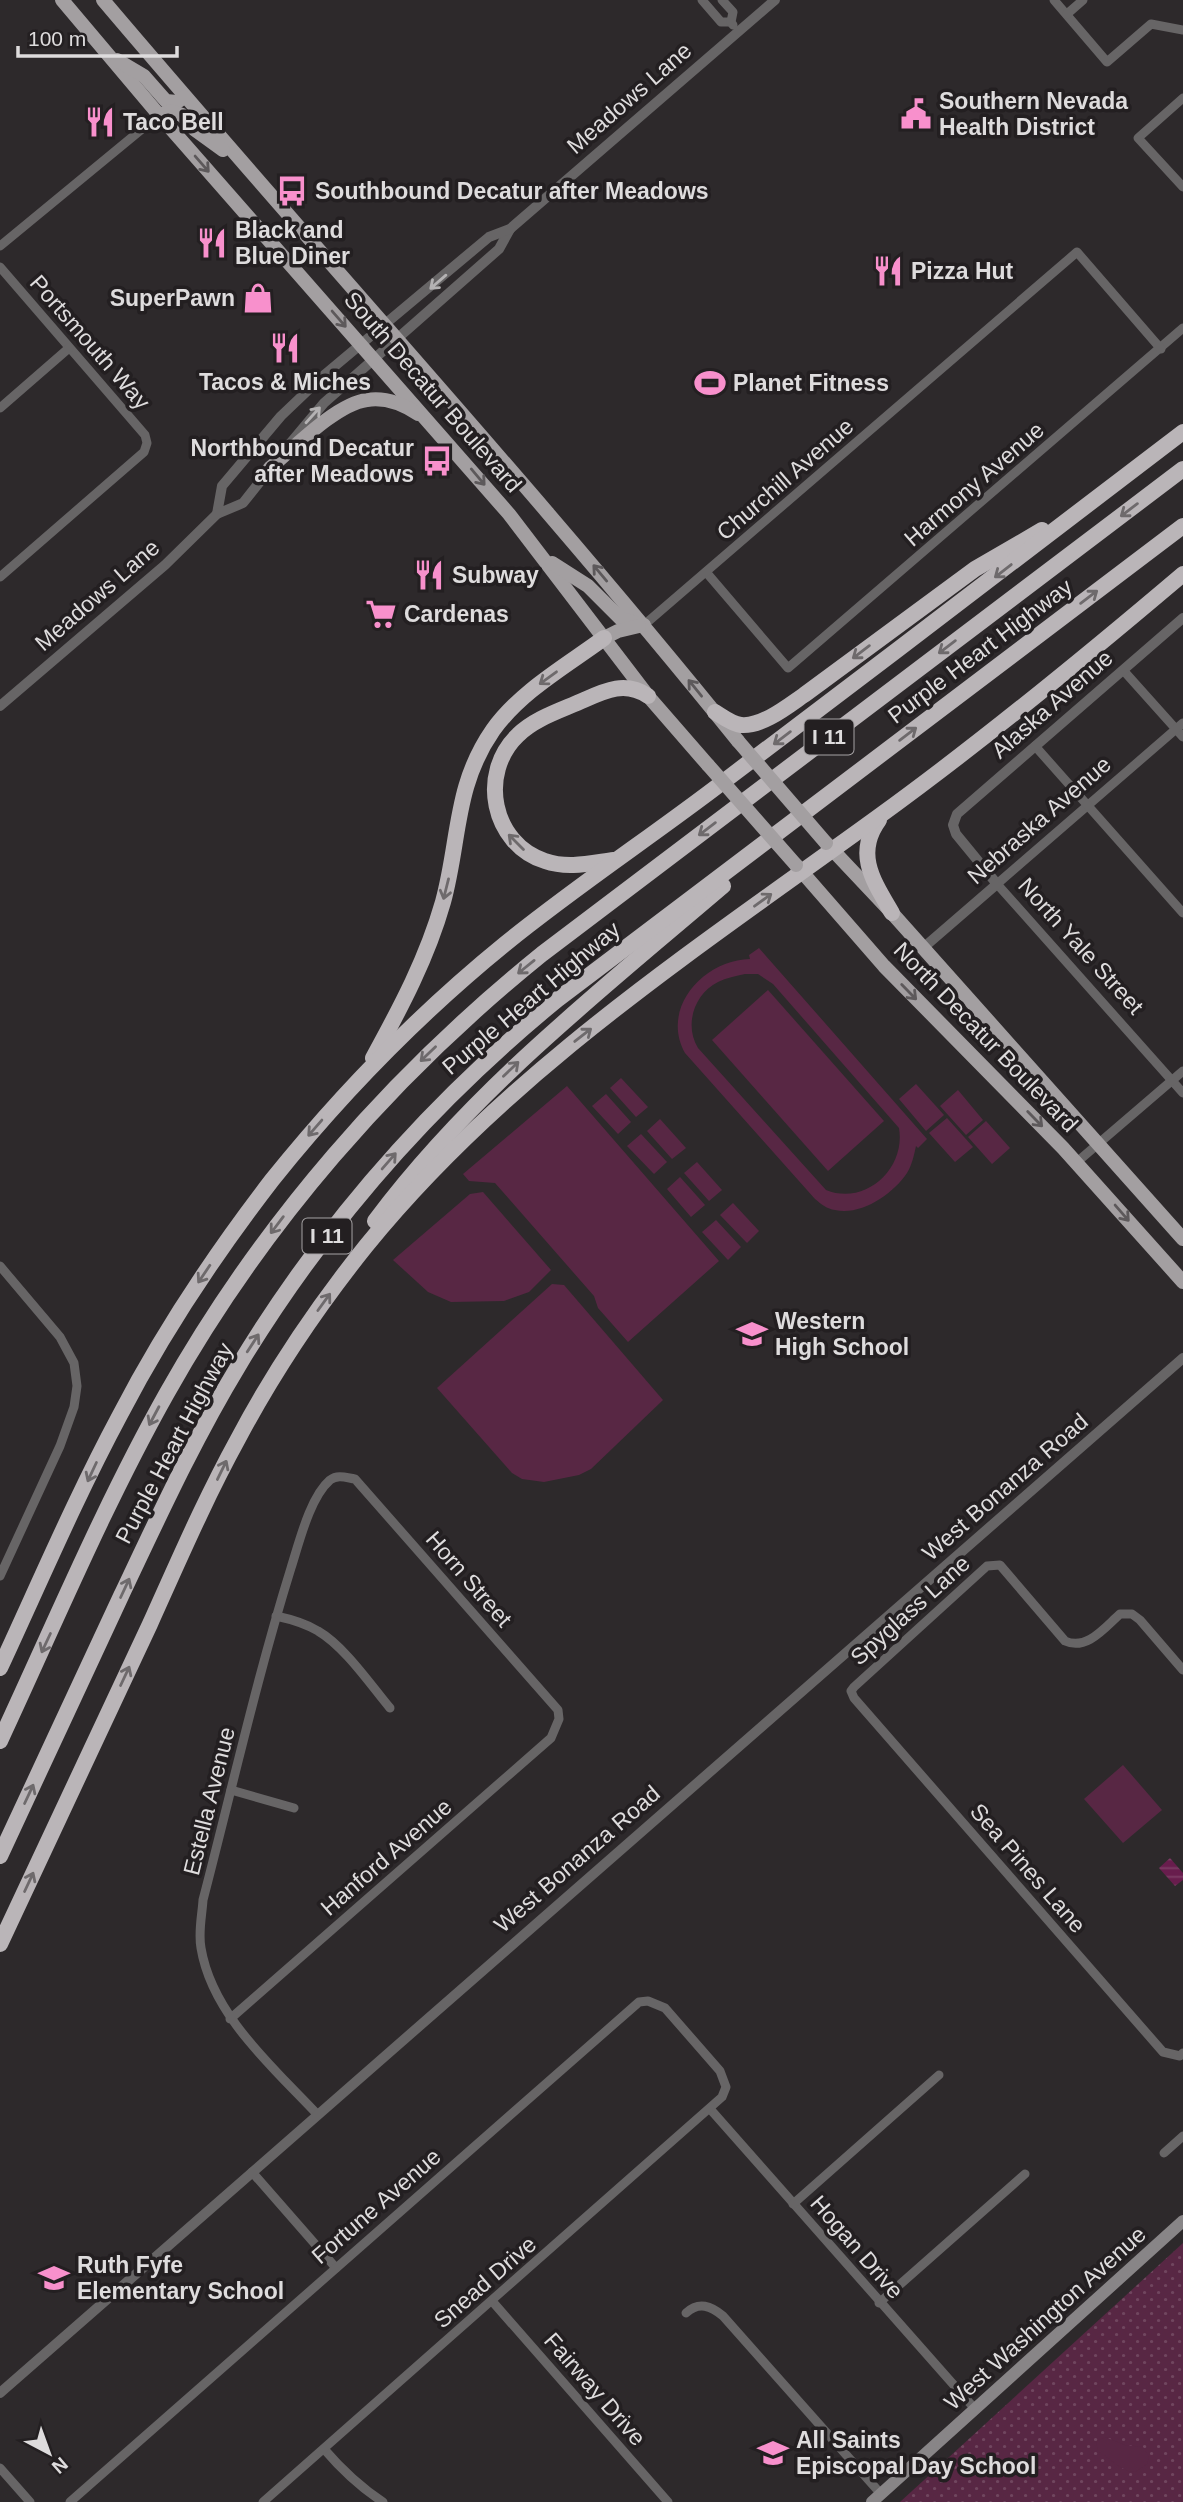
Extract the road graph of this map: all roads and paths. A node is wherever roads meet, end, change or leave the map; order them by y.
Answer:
1 (62, 0) edge
2 (103, 0) edge
3 (702, 0) edge
4 (722, 0) edge
5 (775, 0) edge
6 (1054, 0) edge
7 (1083, 0) edge
8 (1067, 14) junction
9 (731, 22) junction
10 (1183, 30) edge
11 (739, 31) junction
12 (107, 54) junction
13 (185, 97) junction
14 (1183, 99) edge
15 (159, 115) junction
16 (247, 168) junction
17 (1183, 187) edge
18 (510, 229) junction
19 (0, 246) edge
20 (0, 267) edge
21 (386, 326) junction
22 (1183, 328) edge
23 (397, 337) junction
24 (362, 344) junction
25 (69, 348) junction
26 (1161, 348) junction
27 (375, 359) junction
28 (0, 408) edge
29 (433, 425) junction
30 (1183, 432) edge
31 (270, 468) junction
32 (1183, 469) edge
33 (1095, 499) junction
34 (217, 514) junction
35 (1183, 526) edge
36 (545, 560) junction
37 (706, 572) junction
38 (1183, 574) edge
39 (0, 577) edge
40 (1183, 618) edge
41 (644, 625) junction
42 (604, 638) junction
43 (1124, 670) junction
44 (648, 696) junction
45 (0, 706) edge
46 (715, 712) junction
47 (1181, 730) edge
48 (1035, 746) junction
49 (853, 775) junction
50 (789, 800) joint
51 (1088, 805) junction
52 (885, 812) junction
53 (759, 822) joint
54 (953, 825) joint
55 (829, 846) junction
56 (619, 859) junction
57 (799, 868) junction
58 (997, 884) junction
59 (892, 913) junction
60 (1183, 913) edge
61 (923, 948) junction
62 (1183, 1071) edge
63 (361, 1078) junction
64 (1172, 1080) junction
65 (1183, 1093) edge
66 (1098, 1144) junction
67 (1077, 1163) junction
68 (1183, 1239) edge
69 (0, 1266) edge
70 (345, 1273) junction
71 (1183, 1282) edge
72 (1183, 1358) edge
73 (338, 1476) joint
74 (0, 1576) edge
75 (276, 1616) junction
76 (0, 1668) edge
77 (1183, 1670) edge
78 (853, 1695) joint
79 (390, 1708) dead end
80 (559, 1719) joint
81 (0, 1741) edge
82 (232, 1790) junction
83 (294, 1808) dead end
84 (0, 1856) edge
85 (0, 1944) edge
86 (230, 2019) junction
87 (1182, 2056) edge
88 (939, 2075) dead end
89 (726, 2087) joint
90 (711, 2110) junction
91 (317, 2115) junction
92 (1183, 2136) edge
93 (1164, 2153) dead end
94 (252, 2172) junction
95 (1025, 2174) dead end
96 (793, 2204) junction
97 (1183, 2221) edge
98 (335, 2267) junction
99 (492, 2301) junction
100 (879, 2303) junction
101 (687, 2313) dead end
102 (0, 2393) edge
103 (975, 2409) junction
104 (324, 2449) junction
105 (0, 2468) edge
106 (877, 2498) edge
107 (30, 2502) edge
108 (69, 2502) edge
109 (263, 2502) edge
110 (383, 2502) edge
111 (668, 2502) edge

1 - 12 main road, South Decatur Boulevard
2 - 13 main road, South Decatur Boulevard
3 - 9 street
4 - 9 street
5 - 11 street, Meadows Lane
6 - 8 street
7 - 8 street
8 - 10 street
9 - 11 street
11 - 18 street, Meadows Lane
12 - 13 main road
12 - 15 main road, South Decatur Boulevard
13 - 16 main road, South Decatur Boulevard
14 - 17 street
15 - 16 main road
15 - 19 street
15 -> 24 main road, South Decatur Boulevard
16 - 21 main road, South Decatur Boulevard
18 -> 21 street, Meadows Lane
18 - 23 street, Meadows Lane
20 - 25 street, Portsmouth Way
21 - 23 main road, South Decatur Boulevard
21 - 24 street, Meadows Lane
22 - 26 street, Harmony Avenue
23 - 27 street, Meadows Lane
41 -> 23 main road, South Decatur Boulevard
24 - 27 main road, South Decatur Boulevard
24 - 34 street, Meadows Lane
25 - 28 street
25 - 39 street, Portsmouth Way
26 - 37 street, Churchill Avenue
26 - 37 street, Harmony Avenue
27 - 29 main road, South Decatur Boulevard
31 -> 27 street, Meadows Lane
29 - 31 main road
29 -> 36 main road, South Decatur Boulevard
30 - 33 highway
31 - 34 street, Meadows Lane
32 -> 81 highway, Purple Heart Highway / I 11
33 -> 46 highway
33 -> 56 highway
34 - 45 street, Meadows Lane
49 -> 35 highway, Purple Heart Highway / I 11
36 - 41 main road
36 - 42 main road, South Decatur Boulevard
37 - 41 street, Churchill Avenue
38 - 52 highway
40 - 43 street, Alaska Avenue
41 - 42 main road
46 -> 41 main road, South Decatur Boulevard
42 - 44 main road, South Decatur Boulevard
42 -> 63 highway
43 - 47 street
43 - 48 street, Alaska Avenue
44 - 53 main road, South Decatur Boulevard, bridge
56 -> 44 highway
46 - 50 main road, South Decatur Boulevard, bridge
47 - 51 street, Nebraska Avenue
48 - 51 street
48 - 54 street, Alaska Avenue
70 -> 49 highway
84 -> 49 highway, Purple Heart Highway / I 11
50 - 55 main road, North Decatur Boulevard, bridge
51 - 58 street, Nebraska Avenue
51 - 60 street
52 - 55 highway
52 - 59 highway
53 - 57 main road, North Decatur Boulevard, bridge
54 - 58 street, North Yale Street
55 - 57 highway
55 - 59 main road, North Decatur Boulevard
56 - 63 highway
57 -> 67 main road, North Decatur Boulevard
70 -> 57 highway
58 - 61 street, Nebraska Avenue
58 - 64 street, North Yale Street
59 - 61 main road, North Decatur Boulevard
61 - 66 main road, North Decatur Boulevard
62 - 64 street
63 -> 76 highway
64 - 65 street, North Yale Street
64 - 66 street
66 - 67 street
66 - 68 main road, North Decatur Boulevard
67 -> 71 main road, North Decatur Boulevard
69 - 74 street
85 -> 70 highway
72 - 91 street, West Bonanza Road
73 - 75 street, Estella Avenue
73 - 80 street, Horn Street
75 - 79 street
75 - 82 street, Estella Avenue
77 - 78 street, Spyglass Lane
78 - 87 street, Sea Pines Lane
80 - 86 street, Hanford Avenue
82 - 83 street
82 - 86 street, Estella Avenue
86 - 91 street, Estella Avenue
88 - 96 street
89 - 90 street, Snead Drive
89 - 98 street, Fortune Avenue
90 - 96 street, Hogan Drive
90 - 99 street, Snead Drive
91 - 94 street, West Bonanza Road
92 - 93 street
94 - 98 street
94 - 102 street, West Bonanza Road
95 - 100 street
96 - 100 street, Hogan Drive
97 - 103 main road, West Washington Avenue
98 - 108 street, Fortune Avenue
99 - 104 street, Snead Drive
99 - 111 street, Fairway Drive
100 - 103 street, Hogan Drive
101 - 106 street
103 - 106 main road, West Washington Avenue
104 - 109 street, Snead Drive
104 - 110 street
105 - 107 street

